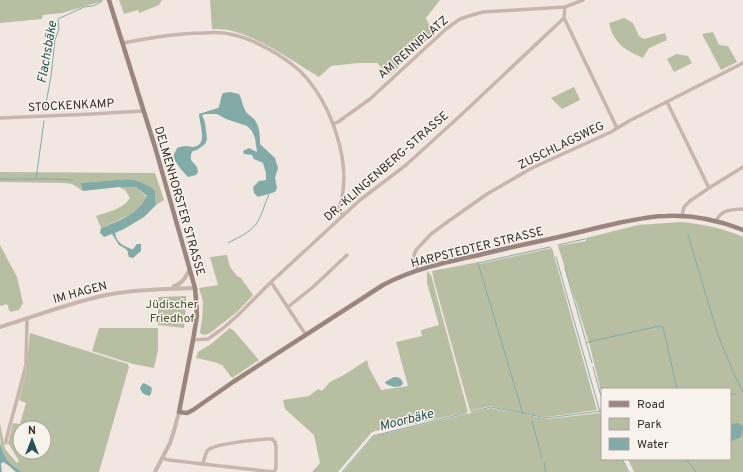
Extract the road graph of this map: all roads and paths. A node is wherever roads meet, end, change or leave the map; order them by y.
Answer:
1 (109, 0) edge
2 (583, 0) edge
3 (565, 7) junction
4 (564, 18) junction
5 (123, 43) junction
6 (743, 63) edge
7 (667, 102) junction
8 (143, 111) junction
9 (0, 118) edge
10 (332, 124) junction
11 (617, 128) junction
12 (743, 167) edge
13 (709, 188) junction
14 (743, 209) edge
15 (343, 216) junction
16 (682, 216) junction
17 (716, 221) junction
18 (743, 230) edge
19 (347, 255) dead end
20 (190, 269) junction
21 (418, 270) junction
22 (271, 282) junction
23 (195, 288) junction
24 (168, 289) junction
25 (288, 307) junction
26 (27, 319) junction
27 (0, 328) edge
28 (306, 335) junction
29 (193, 340) junction
30 (179, 412) junction
31 (6, 443) dead end
32 (162, 458) junction
33 (203, 464) junction
34 (155, 472) edge

1 - 5 main road, DELMENHORSTER STRASSE
2 - 3 street
3 - 4 street
3 - 10 street, AM RENNPLATZ
4 - 11 street
4 - 15 street, DR.-KLINGENBERG-STRASSE
5 - 8 main road, DELMENHORSTER STRASSE
5 - 10 street
6 - 7 street, ZUSCHLAGSWEG
7 - 11 street, ZUSCHLAGSWEG
7 - 13 street
8 - 9 street, STOCKENKAMP
8 - 20 main road, DELMENHORSTER STRASSE
10 - 15 street
11 - 21 street, ZUSCHLAGSWEG
12 - 13 street
13 - 16 street
14 - 17 street
15 - 22 street, DR.-KLINGENBERG-STRASSE
16 - 17 main road, HARPSTEDTER STRASSE
16 - 21 main road, HARPSTEDTER STRASSE
17 - 18 main road, HARPSTEDTER STRASSE
19 - 25 street
20 - 23 main road, DELMENHORSTER STRASSE
20 - 24 street, IM HAGEN
21 - 28 main road, HARPSTEDTER STRASSE
22 - 25 street
22 - 29 street, DR.-KLINGENBERG-STRASSE
23 - 24 street, IM HAGEN
23 - 29 main road, DELMENHORSTER STRASSE
24 - 26 street, IM HAGEN
25 - 28 street
26 - 27 street, IM HAGEN
26 - 31 street
28 - 30 main road, HARPSTEDTER STRASSE
29 - 30 main road, DELMENHORSTER STRASSE
30 - 32 street
32 - 33 street
32 - 34 street
33 - 33 street

